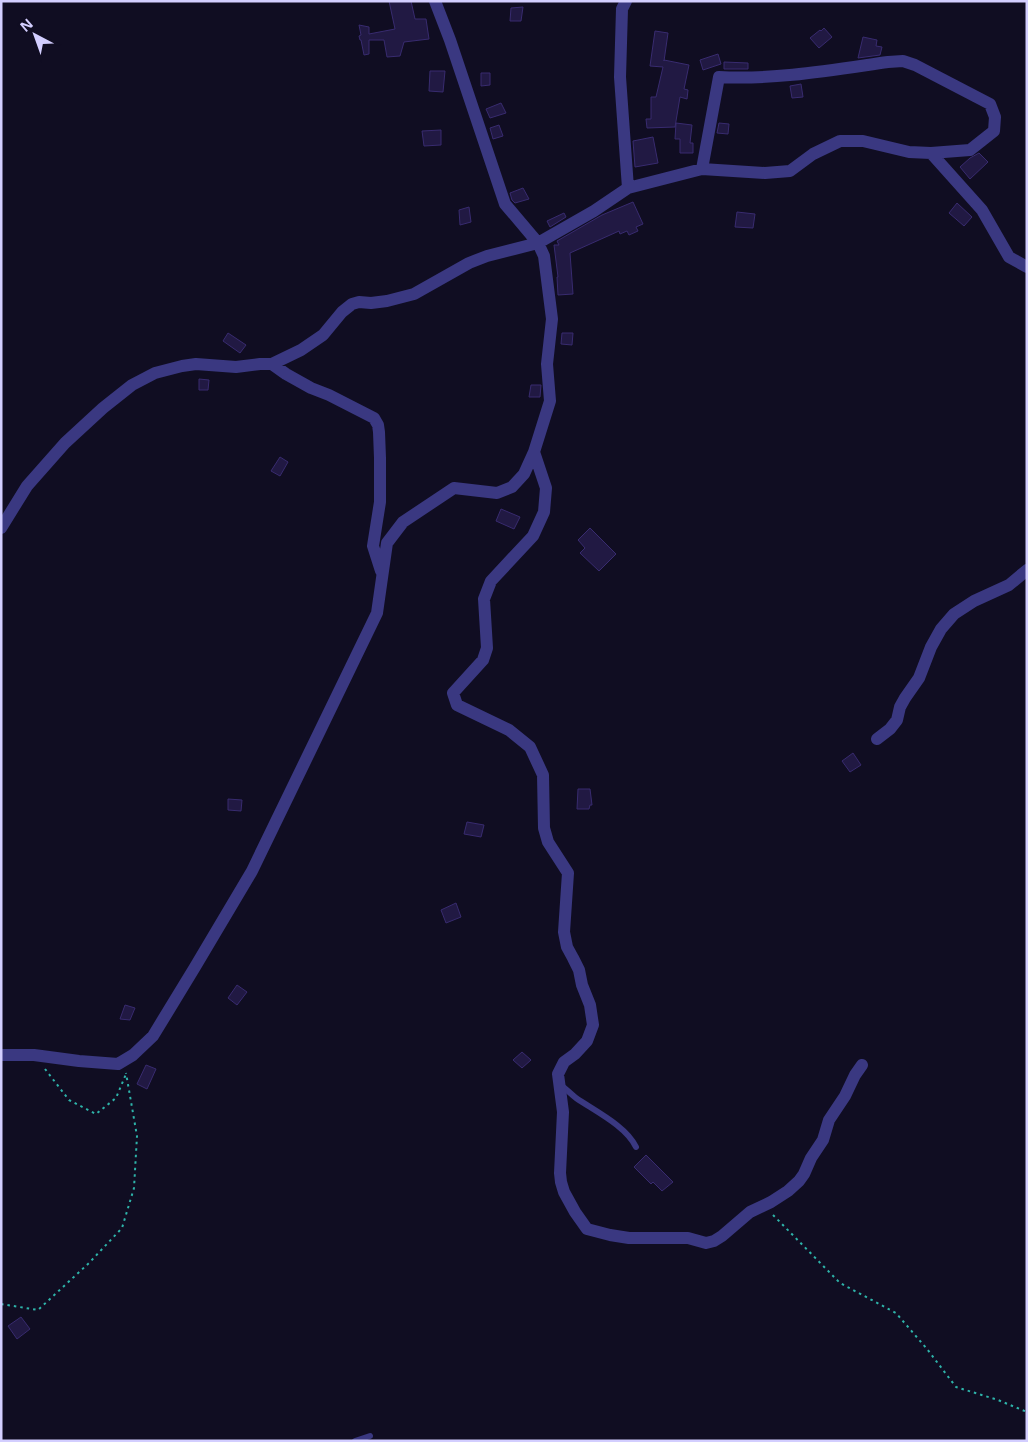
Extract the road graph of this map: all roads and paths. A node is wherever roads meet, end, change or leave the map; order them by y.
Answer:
1 (435, 1) edge
2 (626, 1) edge
3 (931, 154) junction
4 (702, 169) junction
5 (628, 188) junction
6 (538, 243) junction
7 (1027, 267) edge
8 (272, 364) junction
9 (534, 452) junction
10 (2, 526) edge
11 (1027, 570) edge
12 (382, 574) junction
13 (877, 739) dead end
14 (1, 1055) edge
15 (34, 1056) junction
16 (862, 1065) dead end
17 (122, 1068) junction
18 (558, 1083) junction
19 (636, 1147) dead end
20 (762, 1205) junction
21 (1, 1304) edge
22 (1027, 1412) edge
23 (370, 1436) dead end
24 (355, 1441) edge

1 - 6 street
2 - 5 street
3 - 4 street
3 - 4 street
3 - 7 street
4 - 5 street
5 - 6 street
6 - 8 street
6 - 9 street
8 - 10 street
8 - 12 street
9 - 12 street
9 - 18 street
11 - 13 street
12 - 17 street
14 - 15 street
15 - 17 street
15 - 17 path
16 - 20 street
17 - 21 path
18 - 19 lane
18 - 20 street
20 - 22 path
23 - 24 lane

